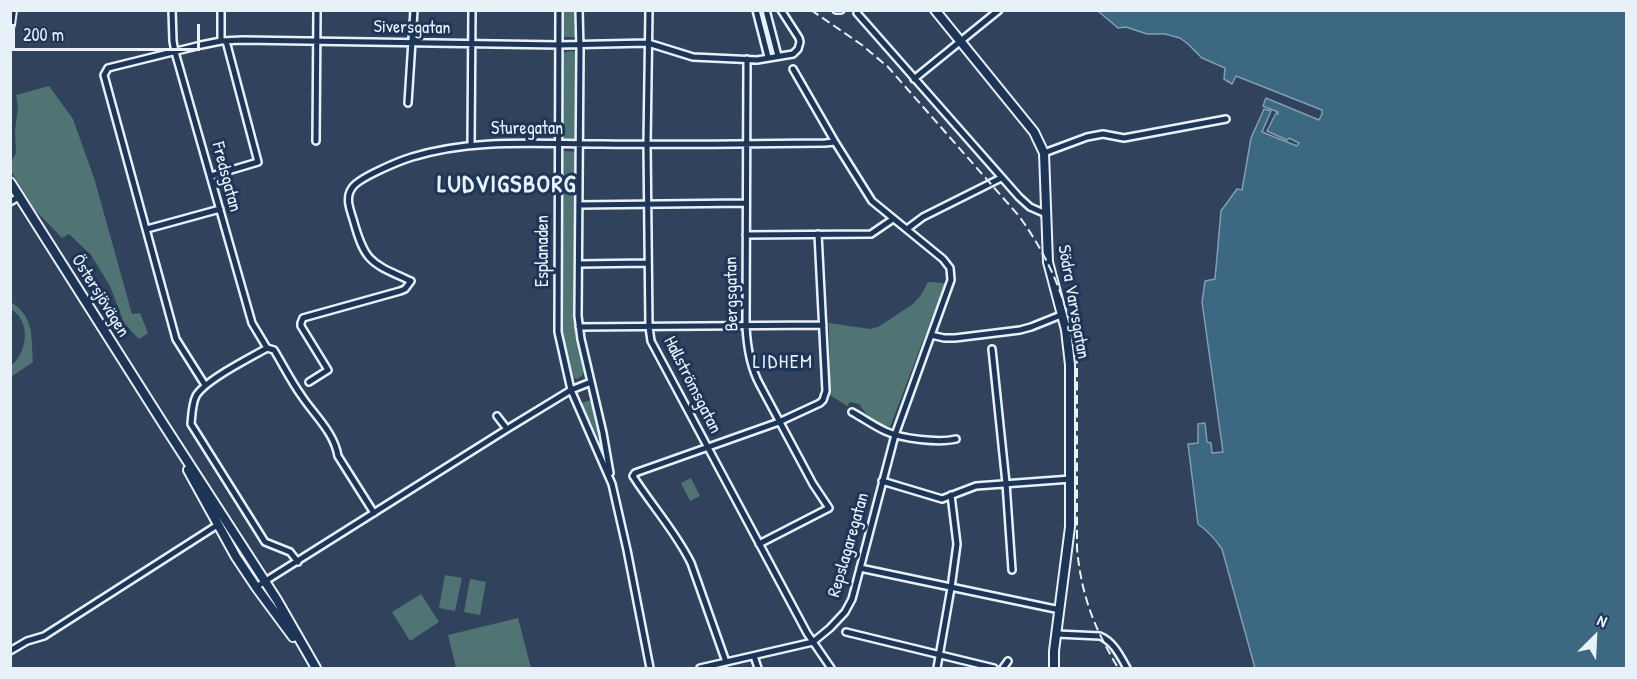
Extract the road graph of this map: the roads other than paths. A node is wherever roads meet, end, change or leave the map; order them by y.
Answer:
1 (12, 10) edge
2 (172, 10) edge
3 (221, 10) edge
4 (317, 10) edge
5 (414, 10) edge
6 (472, 10) edge
7 (559, 10) edge
8 (579, 10) edge
9 (649, 10) edge
10 (756, 10) edge
11 (766, 10) edge
12 (781, 10) edge
13 (836, 10) edge
14 (841, 10) edge
15 (935, 10) edge
16 (999, 11) edge
17 (857, 13) dead end
18 (10, 25) edge
19 (316, 40) junction
20 (223, 41) junction
21 (960, 41) junction
22 (412, 42) junction
23 (648, 43) junction
24 (472, 44) junction
25 (580, 44) junction
26 (559, 45) junction
27 (175, 52) junction
28 (778, 56) junction
29 (768, 57) junction
30 (747, 59) junction
31 (793, 69) dead end
32 (914, 79) junction
33 (408, 103) dead end
34 (1226, 120) dead end
35 (316, 141) dead end
36 (835, 142) junction
37 (559, 144) junction
38 (579, 144) junction
39 (647, 144) junction
40 (747, 144) junction
41 (471, 145) junction
42 (1044, 153) junction
43 (211, 176) junction
44 (1001, 177) junction
45 (10, 182) edge
46 (20, 196) junction
47 (10, 202) edge
48 (746, 203) junction
49 (648, 204) junction
50 (579, 206) junction
51 (220, 209) junction
52 (1046, 214) junction
53 (893, 219) junction
54 (147, 229) junction
55 (906, 229) junction
56 (818, 234) junction
57 (746, 235) junction
58 (648, 263) junction
59 (579, 264) junction
60 (1061, 315) junction
61 (823, 325) junction
62 (746, 326) junction
63 (579, 327) junction
64 (649, 327) junction
65 (931, 334) junction
66 (267, 348) junction
67 (992, 349) dead end
68 (309, 382) dead end
69 (591, 382) junction
70 (206, 385) junction
71 (571, 390) junction
72 (852, 412) dead end
73 (497, 416) dead end
74 (779, 422) junction
75 (164, 425) junction
76 (507, 429) junction
77 (895, 435) junction
78 (956, 439) dead end
79 (707, 447) junction
80 (1071, 479) junction
81 (882, 481) junction
82 (612, 483) junction
83 (1006, 483) junction
84 (951, 495) junction
85 (374, 513) junction
86 (226, 520) junction
87 (218, 525) junction
88 (759, 544) junction
89 (298, 562) junction
90 (860, 568) junction
91 (1012, 570) dead end
92 (265, 582) junction
93 (256, 587) junction
94 (951, 588) junction
95 (1060, 610) junction
96 (846, 632) dead end
97 (1057, 634) junction
98 (813, 642) junction
99 (10, 651) edge
100 (939, 655) junction
101 (754, 656) junction
102 (1008, 661) dead end
103 (726, 662) junction
104 (314, 665) edge
105 (972, 666) edge
106 (650, 669) edge
107 (700, 669) edge
108 (758, 669) edge
109 (831, 669) edge
110 (936, 669) edge
111 (994, 669) edge
112 (1003, 669) edge
113 (1053, 669) edge
114 (1127, 669) edge

1 - 18 main road
2 - 27 street, Fredsgatan
3 - 20 street
4 - 19 street
5 - 22 street
6 - 24 street
7 - 26 street, Esplanaden
8 - 25 street, Esplanaden
9 - 23 street, Hallströmsgatan
10 - 29 street
11 - 28 street
12 - 28 street, Siversgatan
13 - 14 street
15 - 21 main road, Södra Varvsgatan
16 - 21 street
17 - 32 street
19 - 20 street, Siversgatan
19 - 22 street, Siversgatan
19 - 35 street
20 - 27 street, Siversgatan
20 - 43 street
21 - 32 street
21 - 42 main road, Södra Varvsgatan
22 - 24 street, Siversgatan
22 - 33 street
23 - 25 street, Siversgatan
23 - 30 street, Siversgatan
23 - 39 street, Hallströmsgatan
24 - 26 street, Siversgatan
24 - 41 street
25 - 26 street, Siversgatan
25 - 38 street, Esplanaden
26 - 37 street, Esplanaden
27 - 43 street, Fredsgatan
27 - 54 street, Siversgatan
28 - 29 street, Siversgatan
29 - 30 street, Siversgatan
30 - 40 street, Bergsgatan
31 - 36 street
32 - 44 street
34 - 42 street
36 - 40 street, Sturegatan
36 - 53 street
37 - 38 street, Sturegatan
37 - 41 street, Sturegatan
37 - 71 street, Esplanaden
38 - 39 street, Sturegatan
38 - 50 street, Esplanaden
39 - 40 street, Sturegatan
39 - 49 street, Hallströmsgatan
40 - 48 street, Bergsgatan
41 - 68 street, Sturegatan
42 - 52 main road, Södra Varvsgatan
43 - 51 street, Fredsgatan
44 - 52 street
44 - 55 street
45 - 46 main road, Östersjövägen
46 - 47 street
46 - 75 main road, Östersjövägen
48 - 49 street
48 - 57 street, Bergsgatan
49 - 50 street
49 - 58 street, Hallströmsgatan
50 - 59 street, Esplanaden
51 - 54 street
51 - 66 street, Fredsgatan
52 - 60 main road, Södra Varvsgatan
53 - 55 street
53 - 56 street
54 - 70 street
55 - 65 street, Repslagaregatan
56 - 57 street
56 - 61 street
57 - 62 street, Bergsgatan
58 - 59 street
58 - 64 street, Hallströmsgatan
59 - 63 street, Esplanaden
60 - 65 street
60 - 80 main road, Södra Varvsgatan
61 - 62 street
61 - 74 street
62 - 64 street
62 - 74 street, Bergsgatan
63 - 64 street
63 - 69 street, Esplanaden
64 - 79 street, Hallströmsgatan
65 - 77 street, Repslagaregatan
66 - 70 street
66 - 85 street, Fredsgatan
67 - 83 street
69 - 71 street
69 - 82 street, Esplanaden
70 - 89 street
71 - 76 street
71 - 82 street, Esplanaden
72 - 77 street
73 - 76 street
74 - 79 street
74 - 88 street, Bergsgatan
75 - 86 main road, Östersjövägen
75 - 87 main road, Östersjövägen
76 - 85 street
77 - 78 street
77 - 81 street, Repslagaregatan
79 - 88 street, Hallströmsgatan
79 - 103 street
80 - 83 street
80 - 95 main road, Södra Varvsgatan
81 - 84 street
81 - 90 street, Repslagaregatan
82 - 106 street
83 - 84 street
83 - 91 street
84 - 94 street
85 - 89 street
86 - 87 street
86 - 92 main road, Östersjövägen
87 - 93 main road, Östersjövägen
87 - 99 street
88 - 98 street, Hallströmsgatan
89 - 92 street
90 - 94 street
90 - 98 street, Repslagaregatan
92 - 93 street
92 - 104 main road, Östersjövägen
93 - 104 main road, Östersjövägen
94 - 95 street
94 - 100 street
95 - 97 main road, Södra Varvsgatan
96 - 100 street
97 - 113 main road, Södra Varvsgatan
97 - 114 street
98 - 101 street, Repslagaregatan
98 - 109 street, Hallströmsgatan
100 - 105 street
100 - 110 street
101 - 103 street, Repslagaregatan
101 - 108 street
102 - 112 street
103 - 107 street, Repslagaregatan
105 - 111 street

